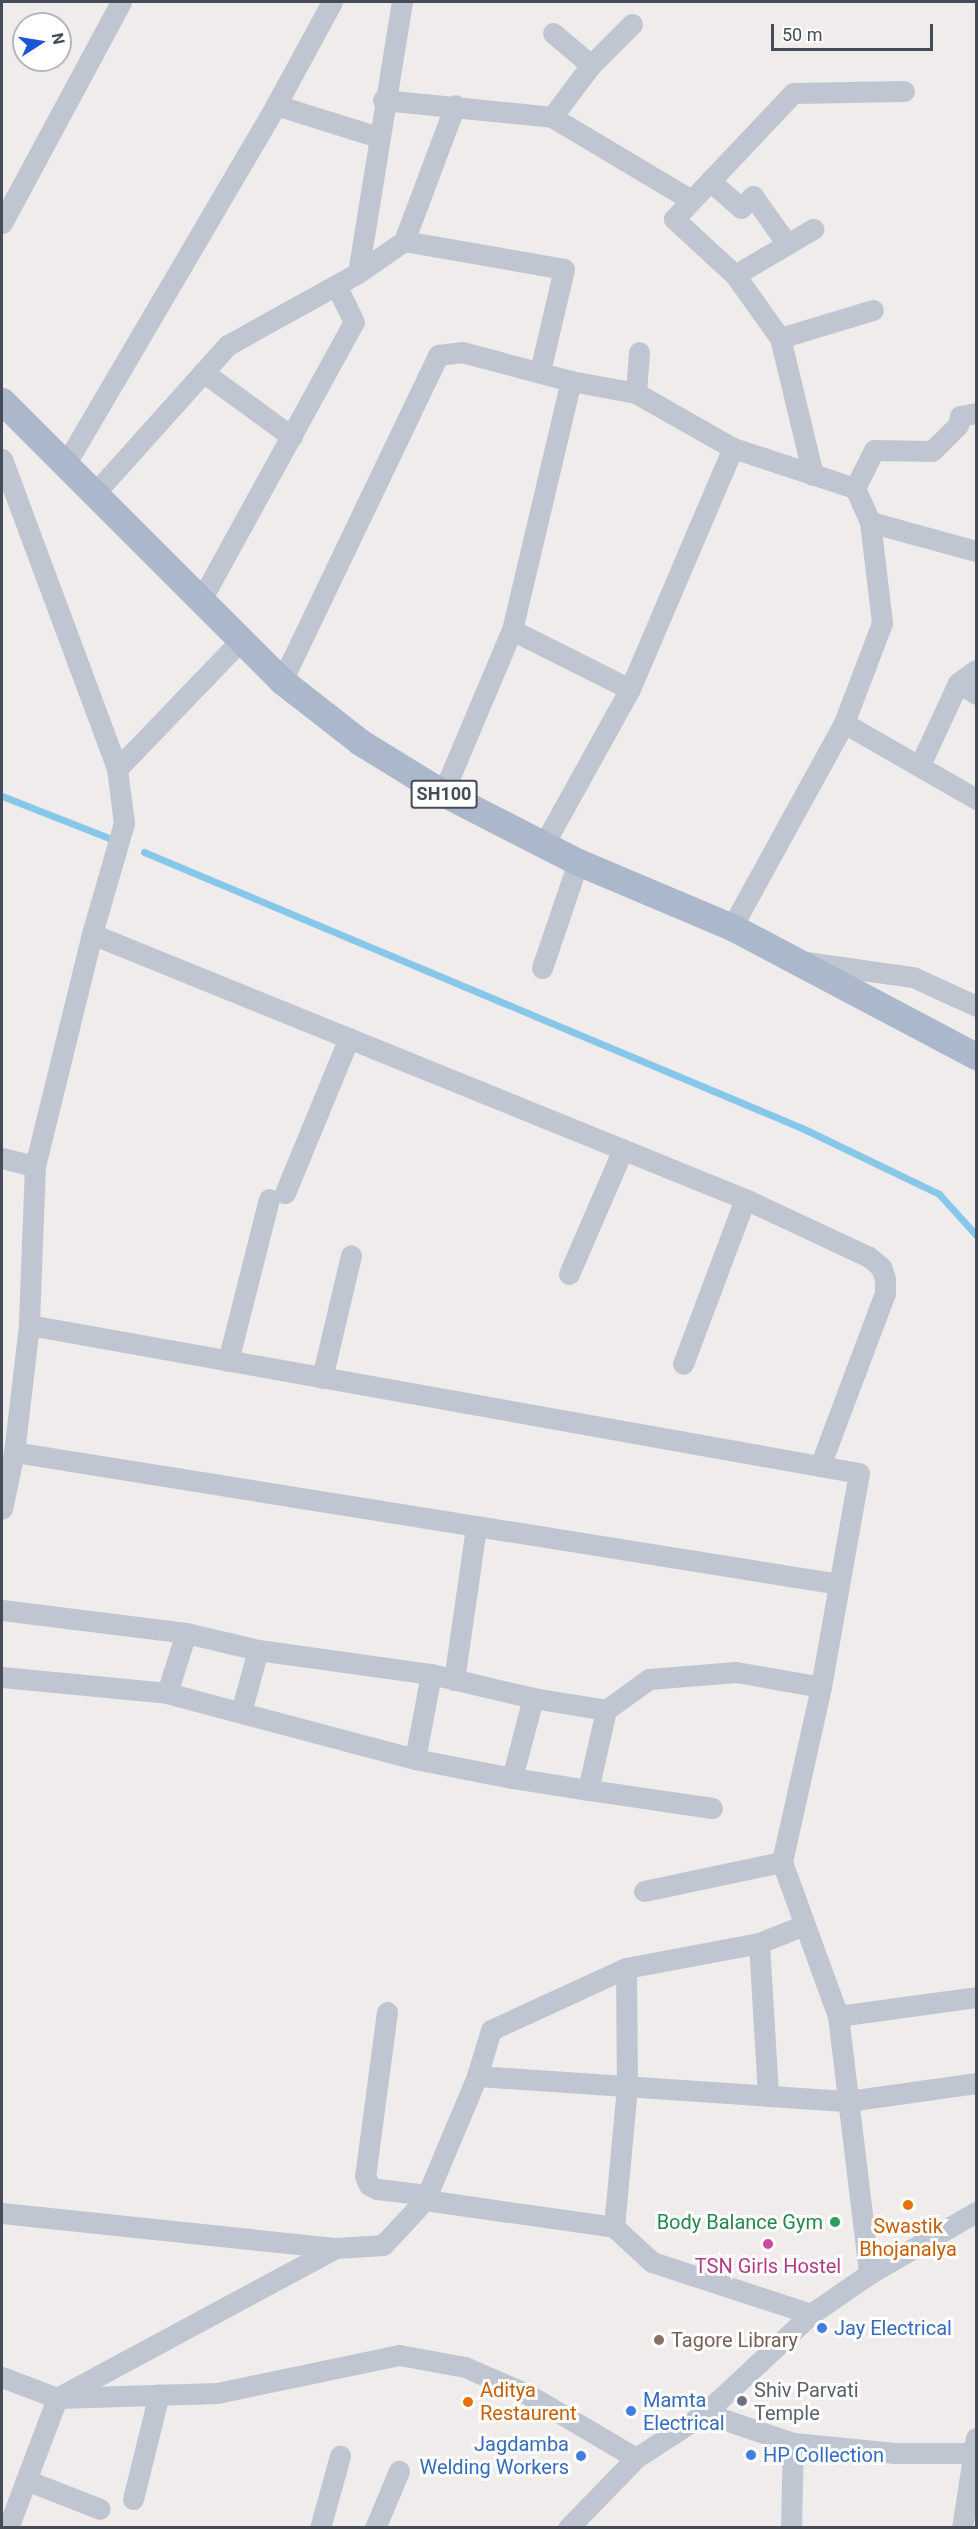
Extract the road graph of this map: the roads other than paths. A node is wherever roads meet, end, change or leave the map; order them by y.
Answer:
1 (121, 2) edge
2 (332, 2) edge
3 (402, 2) edge
4 (632, 24) dead end
5 (553, 33) dead end
6 (591, 65) junction
7 (903, 91) dead end
8 (383, 100) junction
9 (276, 105) junction
10 (455, 105) junction
11 (552, 117) junction
12 (378, 137) junction
13 (710, 181) junction
14 (692, 200) junction
15 (2, 224) edge
16 (813, 229) dead end
17 (404, 241) junction
18 (787, 244) junction
19 (358, 273) junction
20 (735, 275) junction
21 (336, 285) junction
22 (873, 310) dead end
23 (780, 338) junction
24 (639, 352) dead end
25 (540, 371) junction
26 (203, 372) junction
27 (571, 381) junction
28 (636, 393) junction
29 (2, 401) edge
30 (976, 412) edge
31 (292, 437) junction
32 (734, 448) junction
33 (2, 459) edge
34 (65, 465) junction
35 (813, 475) junction
36 (855, 488) junction
37 (95, 494) junction
38 (870, 522) junction
39 (976, 551) edge
40 (201, 600) junction
41 (512, 630) junction
42 (241, 640) junction
43 (976, 670) edge
44 (282, 681) junction
45 (958, 683) junction
46 (630, 689) junction
47 (976, 694) edge
48 (844, 723) junction
49 (920, 765) junction
50 (117, 769) junction
51 (443, 793) junction
52 (976, 799) edge
53 (544, 844) junction
54 (578, 862) junction
55 (732, 927) junction
56 (92, 933) junction
57 (799, 961) junction
58 (542, 968) dead end
59 (976, 1006) edge
60 (349, 1038) junction
61 (976, 1056) edge
62 (623, 1149) junction
63 (2, 1158) edge
64 (35, 1166) junction
65 (745, 1199) junction
66 (351, 1255) dead end
67 (568, 1274) dead end
68 (29, 1325) junction
69 (228, 1361) junction
70 (683, 1364) dead end
71 (322, 1377) junction
72 (14, 1452) junction
73 (820, 1466) junction
74 (2, 1509) edge
75 (476, 1527) junction
76 (839, 1584) junction
77 (2, 1610) edge
78 (186, 1634) junction
79 (258, 1650) junction
80 (431, 1674) junction
81 (2, 1677) edge
82 (454, 1680) junction
83 (821, 1687) junction
84 (167, 1693) junction
85 (532, 1698) junction
86 (606, 1710) junction
87 (242, 1712) junction
88 (415, 1759) junction
89 (512, 1778) junction
90 (588, 1790) junction
91 (712, 1808) dead end
92 (782, 1863) junction
93 (644, 1891) dead end
94 (804, 1925) junction
95 (759, 1943) junction
96 (626, 1968) junction
97 (976, 1997) edge
98 (387, 2012) dead end
99 (838, 2016) junction
100 (477, 2076) junction
101 (976, 2084) edge
102 (627, 2086) junction
103 (768, 2096) junction
104 (848, 2101) junction
105 (426, 2197) junction
106 (976, 2212) edge
107 (2, 2213) edge
108 (614, 2227) junction
109 (336, 2248) junction
110 (868, 2274) junction
111 (811, 2314) junction
112 (2, 2377) edge
113 (159, 2394) junction
114 (57, 2398) junction
115 (705, 2413) junction
116 (793, 2443) junction
117 (975, 2446) edge
118 (340, 2456) dead end
119 (636, 2458) junction
120 (399, 2471) dead end
121 (26, 2480) junction
122 (133, 2499) dead end
123 (100, 2510) dead end
124 (8, 2528) edge
125 (320, 2528) edge
126 (375, 2528) edge
127 (568, 2528) edge
128 (790, 2528) edge
129 (962, 2528) edge

1 - 15 street
2 - 9 street
3 - 8 street
4 - 6 street
5 - 6 street
6 - 11 street
7 - 13 street
8 - 10 street
8 - 12 street
9 - 12 street
9 - 34 street
10 - 11 street
10 - 17 street
11 - 14 street
12 - 19 street
13 - 14 street
13 - 18 street
14 - 20 street
16 - 18 street
17 - 19 street
17 - 25 street
18 - 20 street
19 - 21 street
20 - 23 street
21 - 26 street
21 - 31 street
22 - 23 street
23 - 35 street
24 - 28 street
25 - 27 street
25 - 44 street
26 - 31 street
26 - 37 street
27 - 28 street
27 - 41 street
28 - 32 street
29 - 34 main road, SH100
30 - 36 street
31 - 40 street
32 - 35 street
32 - 46 street
33 - 50 street
34 - 37 main road, SH100
35 - 36 street
36 - 38 street
37 - 40 main road, SH100
38 - 39 street
38 - 48 street
40 - 42 main road, SH100
41 - 46 street
41 - 51 street
42 - 44 main road, SH100
42 - 50 street
43 - 45 street
44 - 51 main road, SH100
45 - 47 street
45 - 49 street
46 - 53 street
48 - 49 street
48 - 55 street
49 - 52 street
50 - 56 street
51 - 53 main road, SH100
53 - 54 main road, SH100
54 - 55 main road, SH100
54 - 58 street
55 - 57 main road, SH100
56 - 60 street
56 - 64 street
57 - 59 street
57 - 61 main road, SH100
60 - 62 street
60 - 69 street
62 - 65 street
62 - 67 street
63 - 64 street
64 - 68 street
65 - 70 street
65 - 73 street
66 - 71 street
68 - 69 street
68 - 72 street
69 - 71 street
71 - 73 street
72 - 74 street
72 - 75 street
73 - 76 street
75 - 76 street
75 - 82 street
76 - 83 street
77 - 78 street
78 - 79 street
78 - 84 street
79 - 80 street
79 - 87 street
80 - 82 street
80 - 88 street
81 - 84 street
82 - 85 street
83 - 86 street
83 - 92 street
84 - 87 street
85 - 86 street
85 - 89 street
86 - 90 street
87 - 88 street
88 - 89 street
89 - 90 street
90 - 91 street
92 - 93 street
92 - 94 street
94 - 95 street
94 - 99 street
95 - 96 street
95 - 103 street
96 - 100 street
96 - 102 street
97 - 99 street
98 - 105 street
99 - 104 street
100 - 102 street
100 - 105 street
101 - 104 street
102 - 103 street
102 - 108 street
103 - 104 street
104 - 110 street
105 - 108 street
105 - 109 street
106 - 110 street
107 - 109 street
108 - 111 street
109 - 114 street
110 - 111 street
111 - 115 street
112 - 114 street
113 - 114 street
113 - 119 street
113 - 122 street
114 - 121 street
115 - 116 street
115 - 119 street
116 - 117 street
116 - 128 street
117 - 129 street
118 - 125 street
119 - 127 street
120 - 126 street
121 - 123 street
121 - 124 street

